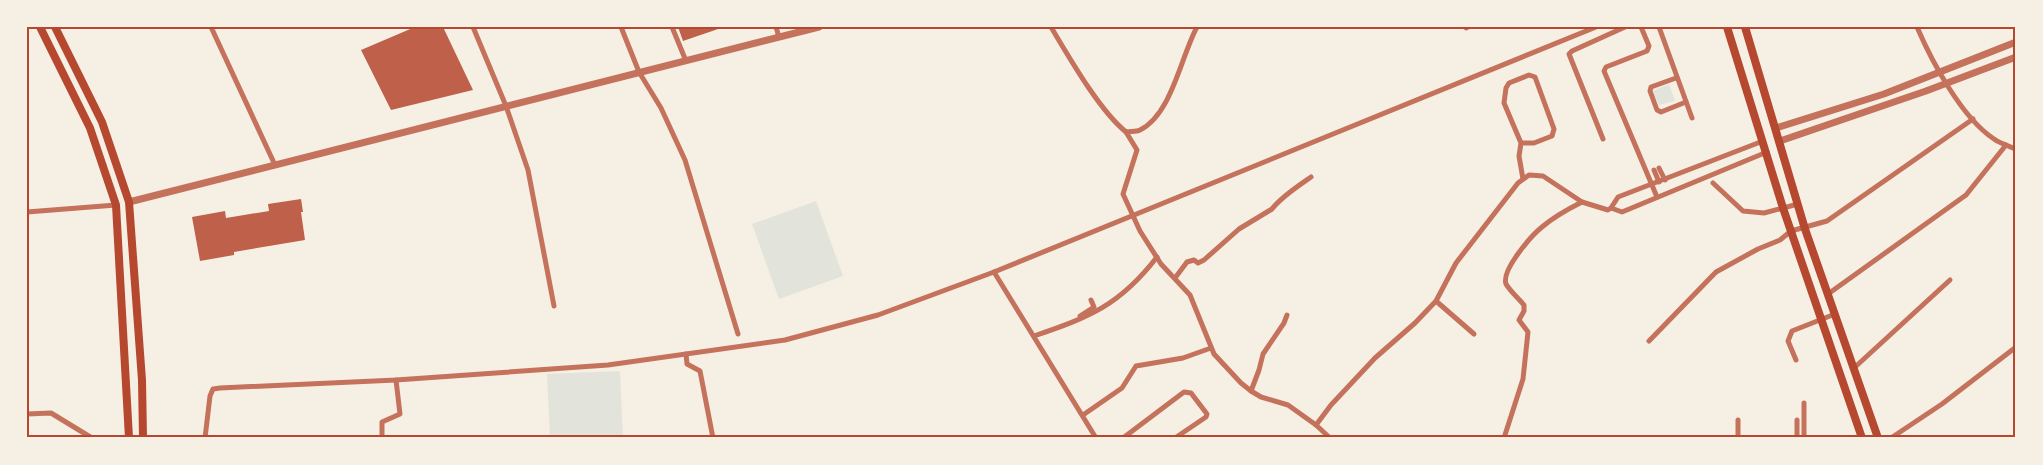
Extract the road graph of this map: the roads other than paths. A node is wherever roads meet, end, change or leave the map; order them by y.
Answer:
1 (40, 27) edge
2 (55, 27) edge
3 (211, 27) edge
4 (473, 27) edge
5 (621, 27) edge
6 (672, 27) edge
7 (776, 27) edge
8 (819, 27) edge
9 (1051, 27) edge
10 (1197, 27) edge
11 (1596, 27) edge
12 (1625, 27) edge
13 (1641, 27) edge
14 (1659, 27) edge
15 (1728, 27) edge
16 (1744, 27) edge
17 (1917, 27) edge
18 (779, 37) junction
19 (2016, 42) edge
20 (2016, 57) edge
21 (686, 61) junction
22 (639, 72) junction
23 (1938, 72) junction
24 (1676, 78) junction
25 (1946, 83) junction
26 (1686, 102) junction
27 (506, 106) junction
28 (1692, 118) dead end
29 (1973, 119) junction
30 (1776, 128) junction
31 (1126, 132) junction
32 (1603, 139) dead end
33 (1764, 141) junction
34 (1780, 141) junction
35 (1521, 143) junction
36 (2006, 145) junction
37 (2016, 149) edge
38 (1767, 152) junction
39 (275, 165) junction
40 (1657, 169) dead end
41 (1311, 177) dead end
42 (1523, 179) junction
43 (1662, 181) junction
44 (1713, 183) dead end
45 (1652, 184) junction
46 (1657, 197) junction
47 (129, 202) junction
48 (1582, 202) junction
49 (1798, 204) junction
50 (116, 205) junction
51 (1611, 208) junction
52 (1783, 208) junction
53 (27, 212) edge
54 (1805, 229) junction
55 (1791, 231) junction
56 (1157, 257) junction
57 (994, 272) junction
58 (1175, 278) junction
59 (1950, 280) dead end
60 (1828, 294) junction
61 (1091, 300) dead end
62 (1436, 301) junction
63 (554, 306) dead end
64 (1835, 314) junction
65 (1287, 315) dead end
66 (1081, 318) junction
67 (1822, 319) junction
68 (738, 334) dead end
69 (1474, 334) dead end
70 (1034, 336) junction
71 (1649, 341) dead end
72 (2016, 347) edge
73 (1211, 348) junction
74 (686, 354) junction
75 (1796, 360) dead end
76 (1854, 368) junction
77 (396, 380) junction
78 (1251, 391) junction
79 (1804, 403) dead end
80 (27, 414) edge
81 (1083, 415) junction
82 (1738, 420) dead end
83 (1797, 420) dead end
84 (1316, 425) junction
85 (92, 438) edge
86 (129, 438) edge
87 (143, 438) edge
88 (205, 438) edge
89 (382, 438) edge
90 (713, 438) edge
91 (1096, 438) edge
92 (1123, 438) edge
93 (1175, 438) edge
94 (1330, 438) edge
95 (1504, 438) edge
96 (1738, 438) edge
97 (1797, 438) edge
98 (1804, 438) edge
99 (1862, 438) edge
100 (1878, 438) edge
101 (1891, 438) edge

1 - 50 main road
2 - 47 main road
3 - 39 street
4 - 27 street
5 - 22 street
6 - 21 street
7 - 18 street
8 - 18 street
9 - 31 street
10 - 31 street
11 - 57 street
12 - 32 street
13 - 45 street
14 - 24 street
15 - 33 main road
16 - 30 main road
17 - 23 street
18 - 21 street
19 - 23 street
20 - 25 street
21 - 22 street
22 - 27 street
22 - 68 street
23 - 25 street
23 - 30 street
24 - 26 street
24 - 26 street
25 - 29 street
25 - 34 street
26 - 28 street
27 - 39 street
27 - 63 street
29 - 36 street
29 - 54 street
30 - 34 main road
31 - 56 street
33 - 38 main road
33 - 43 street
34 - 49 main road
35 - 35 street
35 - 42 street
36 - 37 street
36 - 60 street
38 - 46 street
38 - 52 main road
39 - 47 street
40 - 43 street
41 - 58 street
42 - 48 street
42 - 62 street
43 - 45 street
44 - 52 street
45 - 46 street
45 - 51 street
46 - 51 street
47 - 87 main road
48 - 51 street
48 - 95 street
49 - 52 street
49 - 54 main road
50 - 53 street
50 - 86 main road
52 - 55 main road
54 - 55 street
54 - 60 main road
55 - 67 main road
55 - 71 street
56 - 58 street
56 - 66 street
57 - 70 street
57 - 74 street
58 - 73 street
59 - 76 street
60 - 64 main road
61 - 66 street
62 - 69 street
62 - 84 street
64 - 67 street
64 - 76 main road
65 - 78 street
66 - 70 street
67 - 75 street
67 - 99 main road
70 - 81 street
72 - 101 street
73 - 78 street
73 - 81 street
74 - 77 street
74 - 90 street
76 - 100 main road
77 - 88 street
77 - 89 street
78 - 84 street
79 - 98 street
80 - 85 street
81 - 91 street
82 - 96 street
83 - 97 street
84 - 94 street
92 - 93 street

